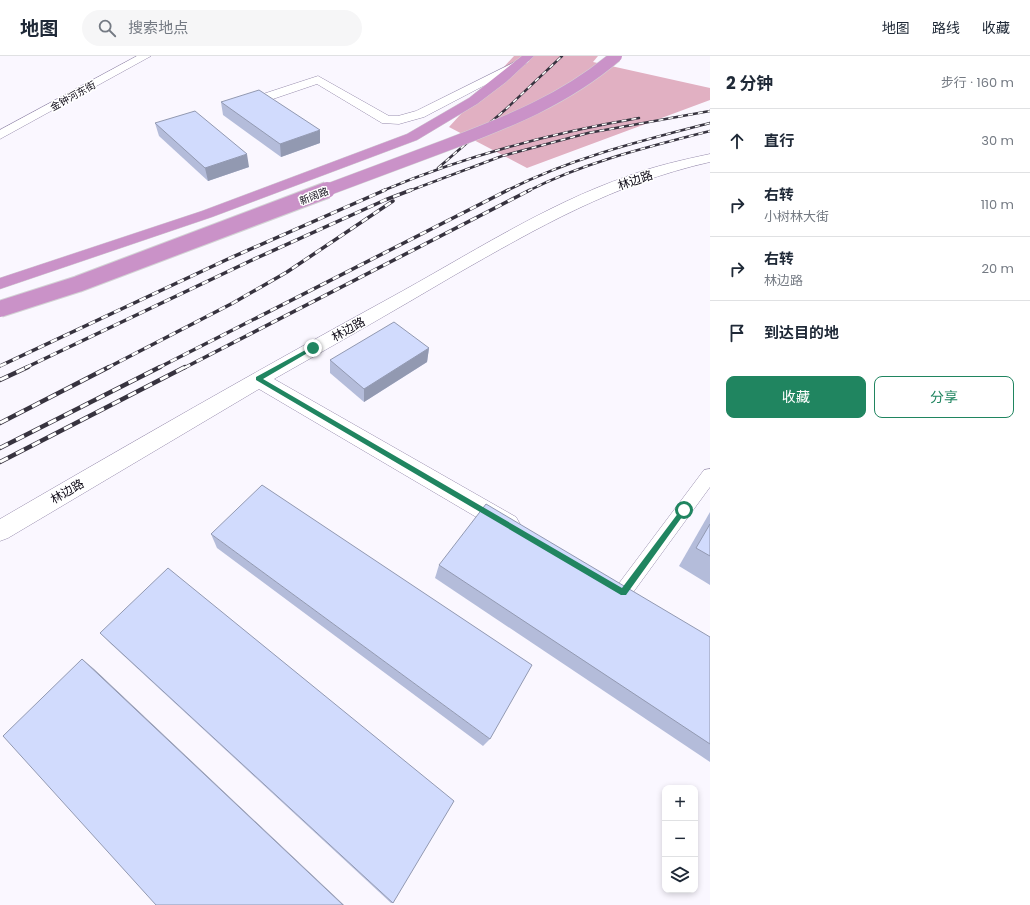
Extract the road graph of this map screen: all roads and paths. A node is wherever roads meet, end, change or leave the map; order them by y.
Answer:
1 (145, 56) edge
2 (616, 56) edge
3 (526, 59) edge
4 (267, 97) edge
5 (0, 135) edge
6 (710, 158) edge
7 (0, 284) edge
8 (0, 309) edge
9 (258, 379) junction
10 (710, 475) edge
11 (0, 530) edge
12 (525, 534) edge
13 (615, 587) joint
14 (643, 604) edge

1 - 5 street, 金钟河东街
2 - 8 highway, 新阔路, bridge
3 - 4 street
3 - 7 highway, 新阔路
6 - 9 street, 林边路
9 - 11 street, 林边路
9 - 12 street
10 - 13 lane
13 - 14 street

